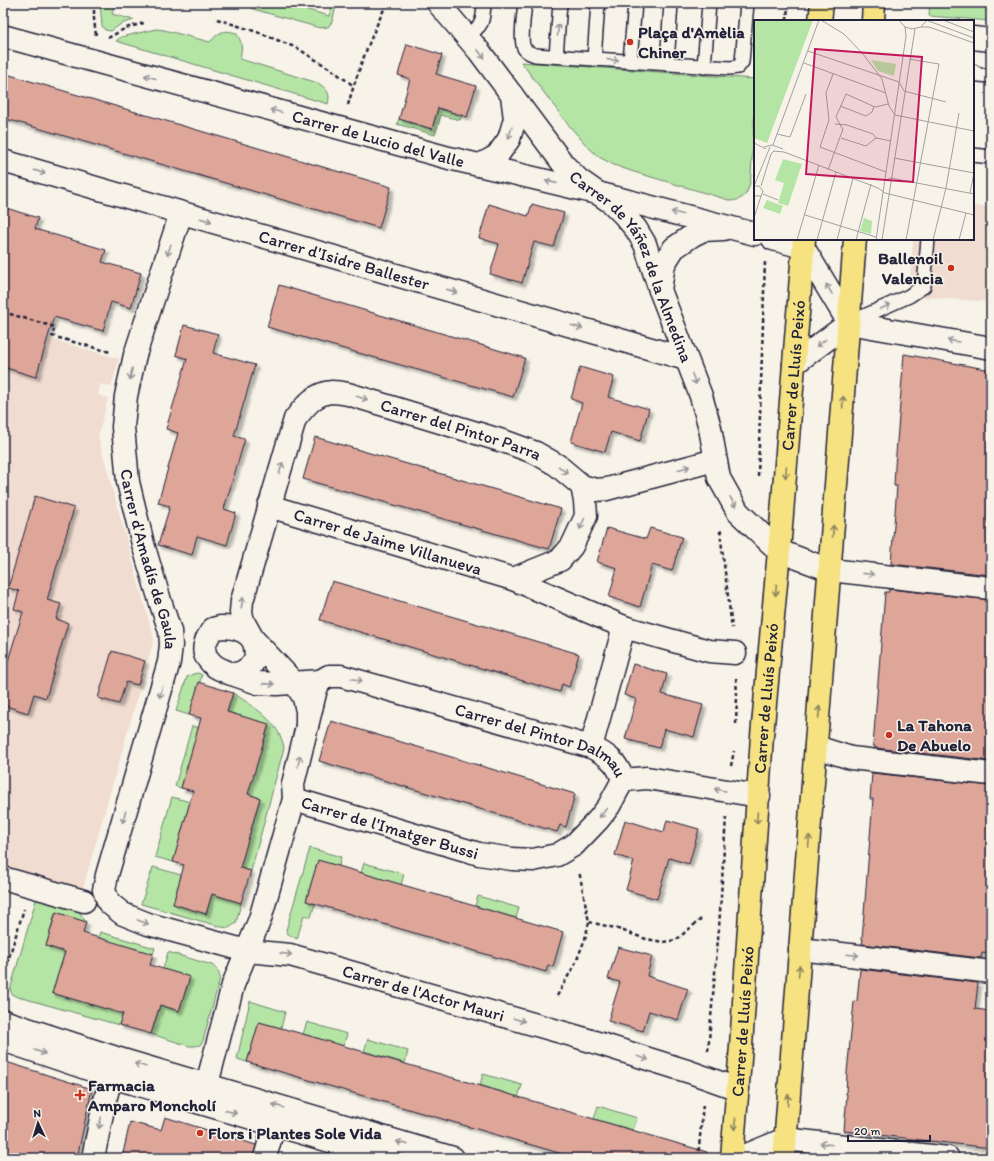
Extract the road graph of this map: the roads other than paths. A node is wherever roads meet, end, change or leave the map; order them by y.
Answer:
1 (438, 3) edge
2 (484, 3) edge
3 (525, 3) edge
4 (560, 3) edge
5 (598, 3) edge
6 (635, 3) edge
7 (671, 3) edge
8 (709, 3) edge
9 (746, 3) edge
10 (822, 3) edge
11 (874, 3) edge
12 (820, 20) edge
13 (873, 20) edge
14 (3, 36) edge
15 (466, 36) junction
16 (974, 38) edge
17 (991, 40) edge
18 (556, 56) junction
19 (594, 59) junction
20 (630, 61) junction
21 (667, 64) junction
22 (704, 67) junction
23 (974, 72) edge
24 (991, 76) edge
25 (512, 95) junction
26 (974, 155) edge
27 (991, 157) edge
28 (3, 162) edge
29 (480, 165) junction
30 (597, 193) junction
31 (181, 213) junction
32 (748, 232) edge
33 (780, 240) edge
34 (856, 240) edge
35 (928, 240) edge
36 (803, 243) edge
37 (660, 290) junction
38 (849, 323) junction
39 (991, 348) edge
40 (686, 359) junction
41 (794, 364) junction
42 (715, 460) junction
43 (582, 486) junction
44 (269, 506) junction
45 (780, 552) junction
46 (830, 570) junction
47 (514, 579) junction
48 (991, 588) edge
49 (624, 627) junction
50 (214, 629) junction
51 (253, 639) junction
52 (174, 646) junction
53 (735, 653) dead end
54 (223, 670) junction
55 (320, 681) junction
56 (294, 683) junction
57 (307, 726) junction
58 (816, 746) junction
59 (591, 747) junction
60 (991, 774) edge
61 (623, 780) junction
62 (758, 796) junction
63 (294, 799) junction
64 (3, 878) edge
65 (84, 901) dead end
66 (110, 903) joint
67 (800, 949) junction
68 (247, 951) junction
69 (991, 972) edge
70 (3, 1021) edge
71 (3, 1040) edge
72 (114, 1068) junction
73 (738, 1089) junction
74 (204, 1094) junction
75 (274, 1125) junction
76 (785, 1149) edge
77 (445, 1157) edge
78 (93, 1158) edge
79 (265, 1158) edge
80 (388, 1158) edge
81 (732, 1158) edge
82 (740, 1158) edge
83 (948, 1158) edge

1 - 15 street, Carrer de Yáñez de la Almedina
2 - 15 lane
3 - 18 lane
18 -> 4 lane
5 - 19 lane
6 - 20 lane
7 - 21 lane
8 - 22 lane
9 - 22 lane
10 - 12 main road
11 - 13 main road
29 -> 14 street, Carrer de Lucio del Valle
15 -> 25 street, Carrer de Yáñez de la Almedina
16 - 17 street
18 - 19 lane
19 -> 20 lane
20 - 21 lane
21 - 22 lane
23 - 24 lane
25 -> 29 street
25 - 30 street, Carrer de Yáñez de la Almedina
26 - 27 lane
28 -> 31 street, Carrer d'Isidre Ballester
30 -> 29 street, Carrer de Lucio del Valle
32 -> 30 street, Carrer de Lucio del Valle
30 - 37 street, Carrer de Yáñez de la Almedina
31 -> 40 street, Carrer d'Isidre Ballester
31 -> 52 street, Carrer d'Amadís de Gaula
32 - 37 street
33 - 36 street
34 - 38 main road
38 -> 35 lane
38 -> 36 street
36 - 41 main road, Carrer de Lluís Peixó
37 - 40 street, Carrer de Yáñez de la Almedina
39 -> 38 street
38 -> 41 street
46 -> 38 main road
40 -> 42 street, Carrer de Yáñez de la Almedina
41 -> 45 main road, Carrer de Lluís Peixó
43 -> 42 street, Carrer del Pintor Parra
42 -> 45 street, Carrer de Yáñez de la Almedina
44 -> 43 street, Carrer del Pintor Parra
43 -> 47 street
44 - 47 street, Carrer de Jaime Villanueva
51 -> 44 street
45 - 46 street
45 -> 62 main road, Carrer de Lluís Peixó
46 -> 48 street
58 -> 46 main road
47 - 49 street, Carrer de Jaime Villanueva
49 - 53 street, Carrer de Jaime Villanueva
49 - 59 street
50 - 51 street
50 - 52 street
50 - 54 street
51 - 54 street
51 - 56 street
52 - 54 street, Carrer del Pintor Dalmau
52 -> 66 street, Carrer d'Amadís de Gaula
54 -> 56 street, Carrer del Pintor Dalmau
55 - 56 street, Carrer del Pintor Dalmau
55 - 57 street
55 -> 59 street, Carrer del Pintor Dalmau
56 - 57 street
63 -> 57 street
58 - 60 street
67 -> 58 main road
59 - 61 street, Carrer del Pintor Dalmau
62 -> 61 street, Carrer del Pintor Dalmau
61 -> 63 street, Carrer de l'Imatger Bussi
62 -> 73 main road, Carrer de Lluís Peixó
63 - 68 street, Carrer de l'Imatger Bussi
64 - 65 street
66 -> 68 street, Carrer de l'Actor Mauri
67 -> 69 street
76 -> 67 main road
68 -> 73 street, Carrer de l'Actor Mauri
68 - 74 street, Carrer de l'Imatger Bussi
70 - 72 street
71 -> 72 street
72 - 74 street
72 -> 78 street
73 -> 81 main road, Carrer de Lluís Peixó
74 -> 75 street
77 -> 74 street
75 - 79 street
75 - 80 street
76 - 82 street
83 -> 76 street

